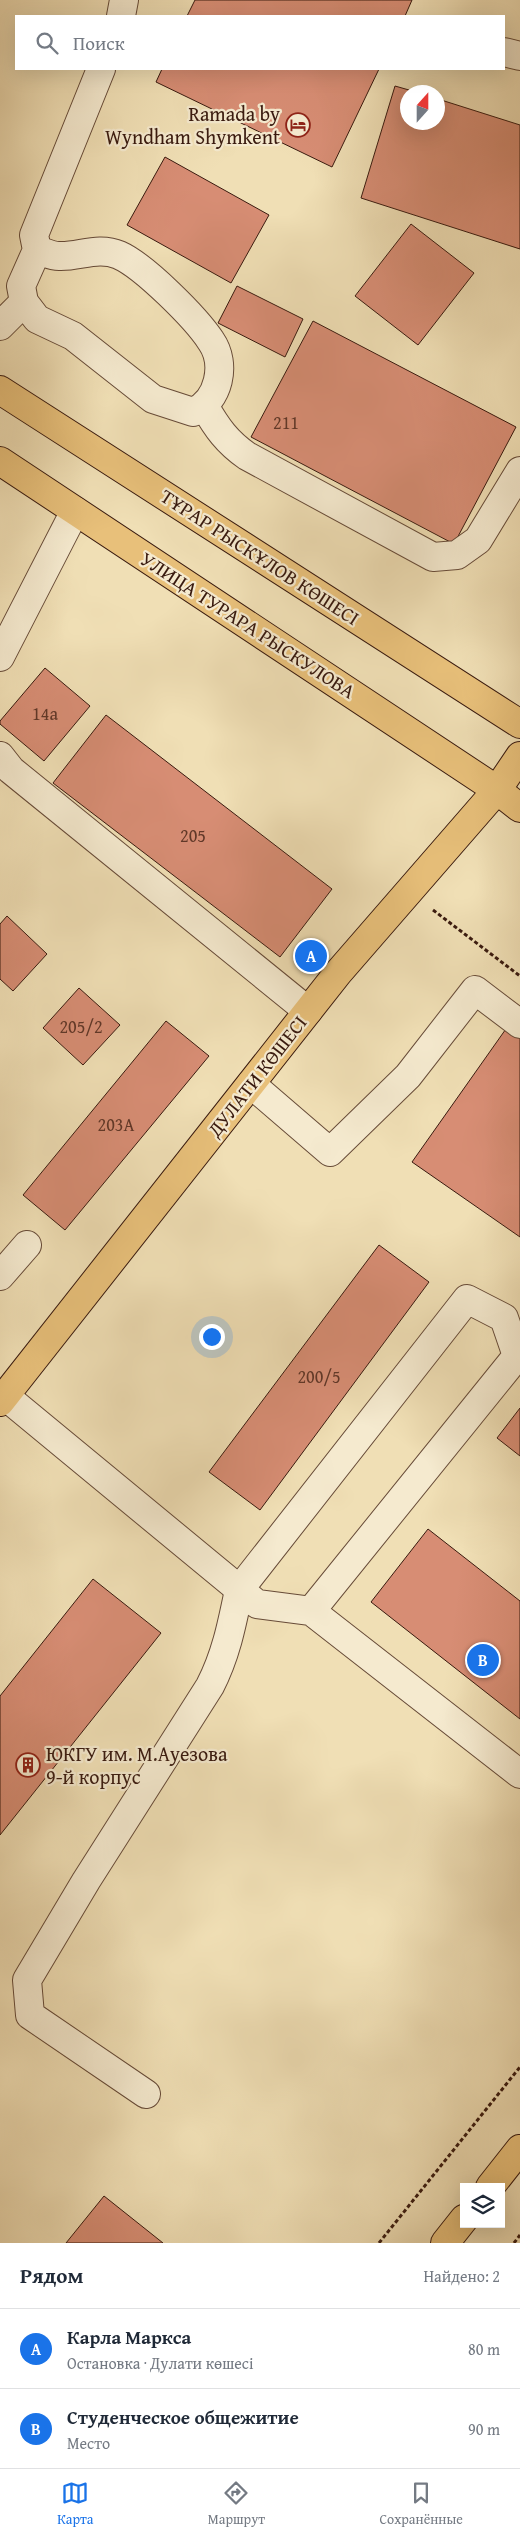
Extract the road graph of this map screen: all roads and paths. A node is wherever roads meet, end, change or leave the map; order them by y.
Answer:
1 (124, 0) edge
2 (121, 15) edge
3 (505, 52) edge
4 (520, 56) edge
5 (101, 70) edge
6 (37, 250) junction
7 (24, 302) junction
8 (0, 326) edge
9 (0, 390) edge
10 (205, 407) junction
11 (0, 461) edge
12 (520, 471) edge
13 (75, 510) junction
14 (0, 658) edge
15 (520, 724) edge
16 (0, 756) edge
17 (520, 756) edge
18 (496, 790) junction
19 (520, 808) edge
20 (409, 891) junction
21 (520, 976) edge
22 (308, 1011) junction
23 (520, 1024) edge
24 (250, 1084) junction
25 (27, 1245) dead end
26 (0, 1276) edge
27 (516, 1341) edge
28 (2, 1399) edge
29 (239, 1590) junction
30 (311, 1611) junction
31 (520, 1774) edge
32 (520, 2067) edge
33 (146, 2094) dead end
34 (520, 2149) edge
35 (493, 2183) edge
36 (460, 2225) edge
37 (520, 2235) edge
38 (379, 2243) edge
39 (445, 2243) edge
40 (514, 2243) edge

1 - 2 lane
3 - 4 lane
5 - 6 lane
6 - 7 lane
6 - 10 lane
7 - 8 lane
7 - 10 lane
9 - 15 main road, ТҰРАР РЫСКҰЛОВ КӨШЕСІ
10 - 12 lane
11 - 13 main road, УЛИЦА ТУРАРА РЫСКУЛОВА
13 - 14 lane
13 - 18 main road, УЛИЦА ТУРАРА РЫСКУЛОВА
16 - 22 lane
17 - 18 main road, ДУЛАТИ КӨШЕСІ
18 - 19 main road
18 - 20 main road, ДУЛАТИ КӨШЕСІ
20 - 21 path
20 - 22 main road, ДУЛАТИ КӨШЕСІ
22 - 24 main road, ДУЛАТИ КӨШЕСІ
23 - 24 lane
24 - 28 main road, ДУЛАТИ КӨШЕСІ
25 - 26 lane
27 - 29 lane
27 - 30 lane
28 - 29 lane
29 - 30 lane
29 - 33 lane
30 - 31 lane
32 - 38 path
34 - 35 main road
36 - 39 main road
37 - 40 path

